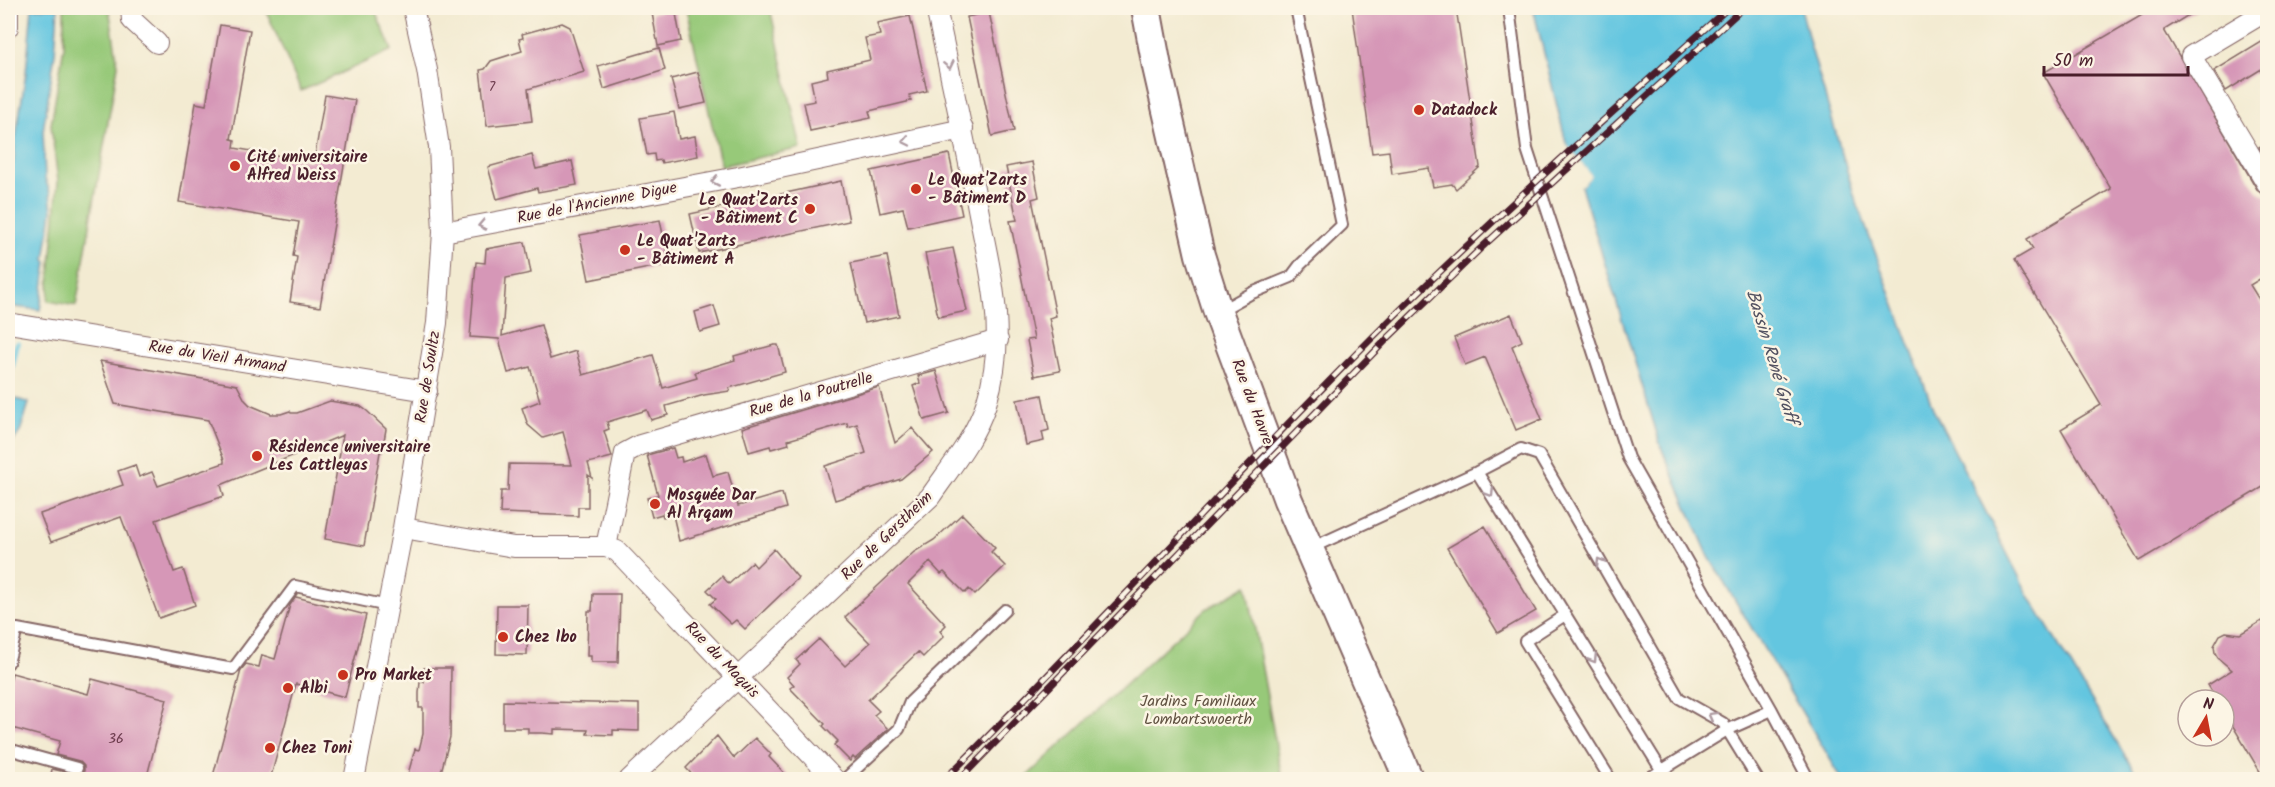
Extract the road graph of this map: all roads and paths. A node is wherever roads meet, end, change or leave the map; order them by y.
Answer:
1 (8, 8) edge
2 (131, 8) edge
3 (413, 8) edge
4 (936, 8) edge
5 (1146, 8) edge
6 (1296, 8) edge
7 (1509, 8) edge
8 (2268, 10) edge
9 (8, 27) edge
10 (157, 43) dead end
11 (963, 129) junction
12 (2268, 185) edge
13 (443, 232) junction
14 (1218, 312) junction
15 (8, 323) edge
16 (998, 340) junction
17 (427, 391) junction
18 (1477, 472) junction
19 (403, 528) junction
20 (606, 547) junction
21 (1309, 549) junction
22 (388, 606) junction
23 (1005, 610) dead end
24 (1565, 615) junction
25 (8, 663) edge
26 (737, 676) junction
27 (1772, 710) junction
28 (1727, 730) junction
29 (8, 749) edge
30 (77, 768) dead end
31 (1662, 771) junction
32 (354, 780) edge
33 (629, 780) edge
34 (835, 780) edge
35 (844, 780) edge
36 (1409, 780) edge
37 (1611, 780) edge
38 (1646, 780) edge
39 (1758, 780) edge
40 (1809, 780) edge

1 - 9 street
2 - 10 street
3 - 13 street, Rue de Soultz
4 -> 11 street, Rue de Gerstheim
5 - 14 main road, Rue du Havre
6 - 14 lane
7 - 27 lane
8 - 12 street
11 -> 13 street, Rue de l'Ancienne Digue
11 - 16 street, Rue de Gerstheim
13 - 17 street, Rue de Soultz
14 - 21 main road, Rue du Havre
15 - 17 street, Rue du Vieil Armand
16 - 20 street, Rue de la Poutrelle
16 - 26 street, Rue de Gerstheim
17 - 19 street, Rue de Soultz
18 - 21 lane
18 -> 24 lane
28 -> 18 lane
19 - 20 street
19 - 22 street, Rue de Soultz
20 - 26 street, Rue du Maquis
21 - 36 main road, Rue du Havre
22 - 25 lane
22 - 32 street, Rue de Soultz
23 - 35 lane
24 -> 31 lane
24 - 37 lane
26 - 33 street, Rue de Gerstheim
26 - 34 street, Rue du Maquis
27 - 28 lane
27 - 40 lane
28 - 31 lane
28 - 39 lane
29 - 30 lane
31 - 38 lane

